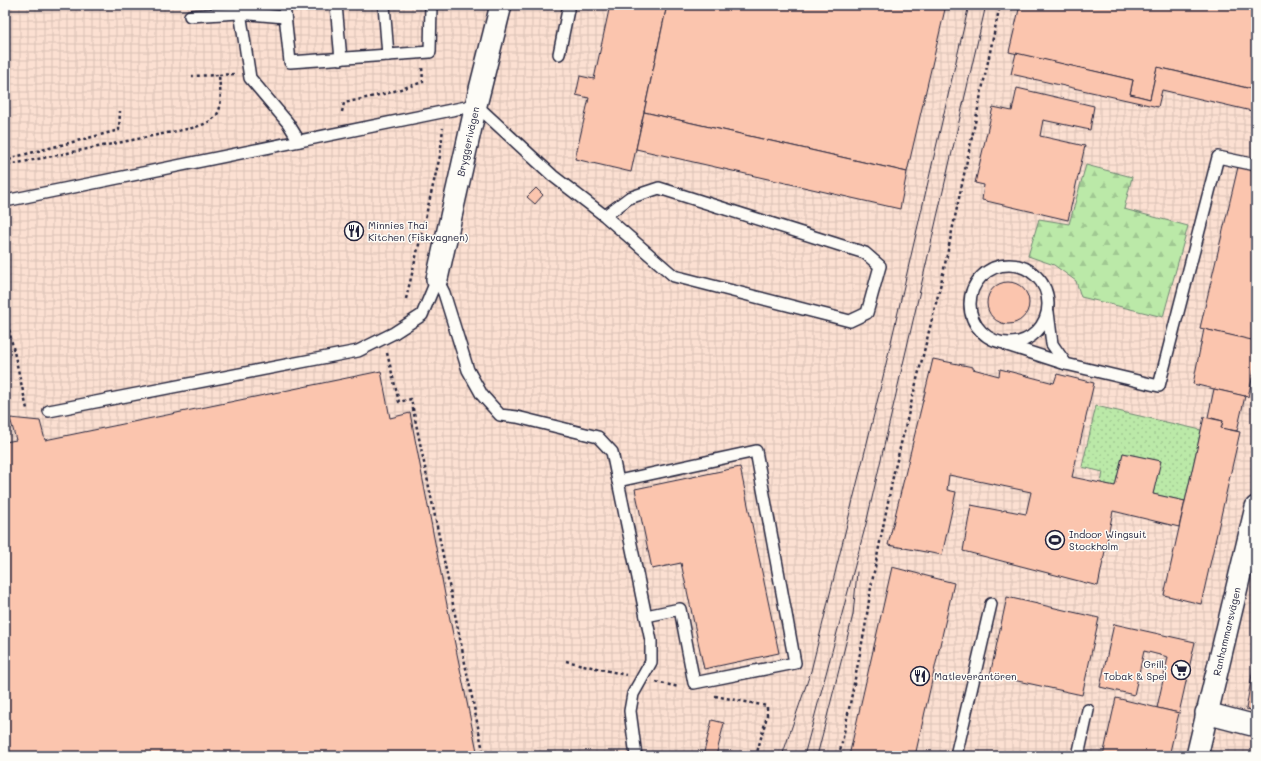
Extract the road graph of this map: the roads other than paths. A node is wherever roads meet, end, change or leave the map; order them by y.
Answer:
1 (284, 5) edge
2 (336, 5) edge
3 (384, 5) edge
4 (431, 5) edge
5 (501, 5) edge
6 (569, 5) edge
7 (239, 9) edge
8 (190, 16) dead end
9 (285, 17) junction
10 (559, 54) dead end
11 (388, 55) junction
12 (340, 58) junction
13 (476, 105) junction
14 (299, 141) junction
15 (1256, 165) edge
16 (5, 201) edge
17 (605, 216) junction
18 (437, 279) junction
19 (1048, 312) junction
20 (1002, 344) junction
21 (1066, 364) junction
22 (49, 410) dead end
23 (618, 481) junction
24 (1256, 507) edge
25 (991, 604) dead end
26 (646, 616) junction
27 (1088, 710) dead end
28 (1206, 714) junction
29 (1256, 726) edge
30 (957, 752) dead end
31 (636, 756) edge
32 (1078, 756) edge
33 (1197, 756) edge

1 - 9 lane
2 - 12 lane
3 - 11 lane
4 - 11 lane
5 - 13 street, Bryggerivägen
6 - 10 lane
7 - 8 lane
7 - 9 lane
7 - 14 lane
9 - 12 lane
11 - 12 lane
13 - 14 lane
13 - 17 lane
13 - 18 street, Bryggerivägen
14 - 16 lane
15 - 21 lane
17 - 17 lane
18 - 22 lane
18 - 23 lane
19 - 20 lane
19 - 20 lane
19 - 21 lane
20 - 21 lane
23 - 26 lane
23 - 26 lane
24 - 28 street, Ranhammarsvägen
25 - 30 lane
26 - 31 lane
27 - 32 lane
28 - 29 street
28 - 33 street, Ranhammarsvägen

